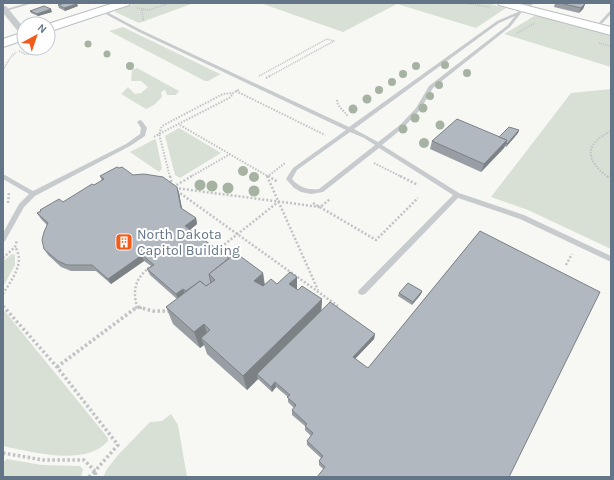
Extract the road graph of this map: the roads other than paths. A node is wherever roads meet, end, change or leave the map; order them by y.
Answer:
1 (31, 3) edge
2 (129, 5) edge
3 (499, 6) edge
4 (524, 8) edge
5 (4, 10) edge
6 (102, 11) junction
7 (611, 12) edge
8 (16, 25) edge
9 (56, 25) edge
10 (597, 27) junction
11 (611, 31) edge
12 (16, 38) edge
13 (3, 43) edge
14 (140, 122) dead end
15 (350, 130) junction
16 (378, 145) junction
17 (3, 176) edge
18 (33, 194) junction
19 (457, 195) junction
20 (3, 239) edge
21 (611, 259) edge
22 (362, 292) dead end

1 - 5 lane
2 - 6 street
3 - 4 street
4 - 10 street
4 - 15 lane
4 - 16 lane
5 - 8 street
6 - 9 street
6 - 15 lane
7 - 10 lane
10 - 11 street
12 - 13 street
14 - 18 lane
15 - 16 lane
15 - 16 lane
16 - 19 lane
17 - 18 lane
18 - 20 lane
19 - 21 lane
19 - 22 lane

